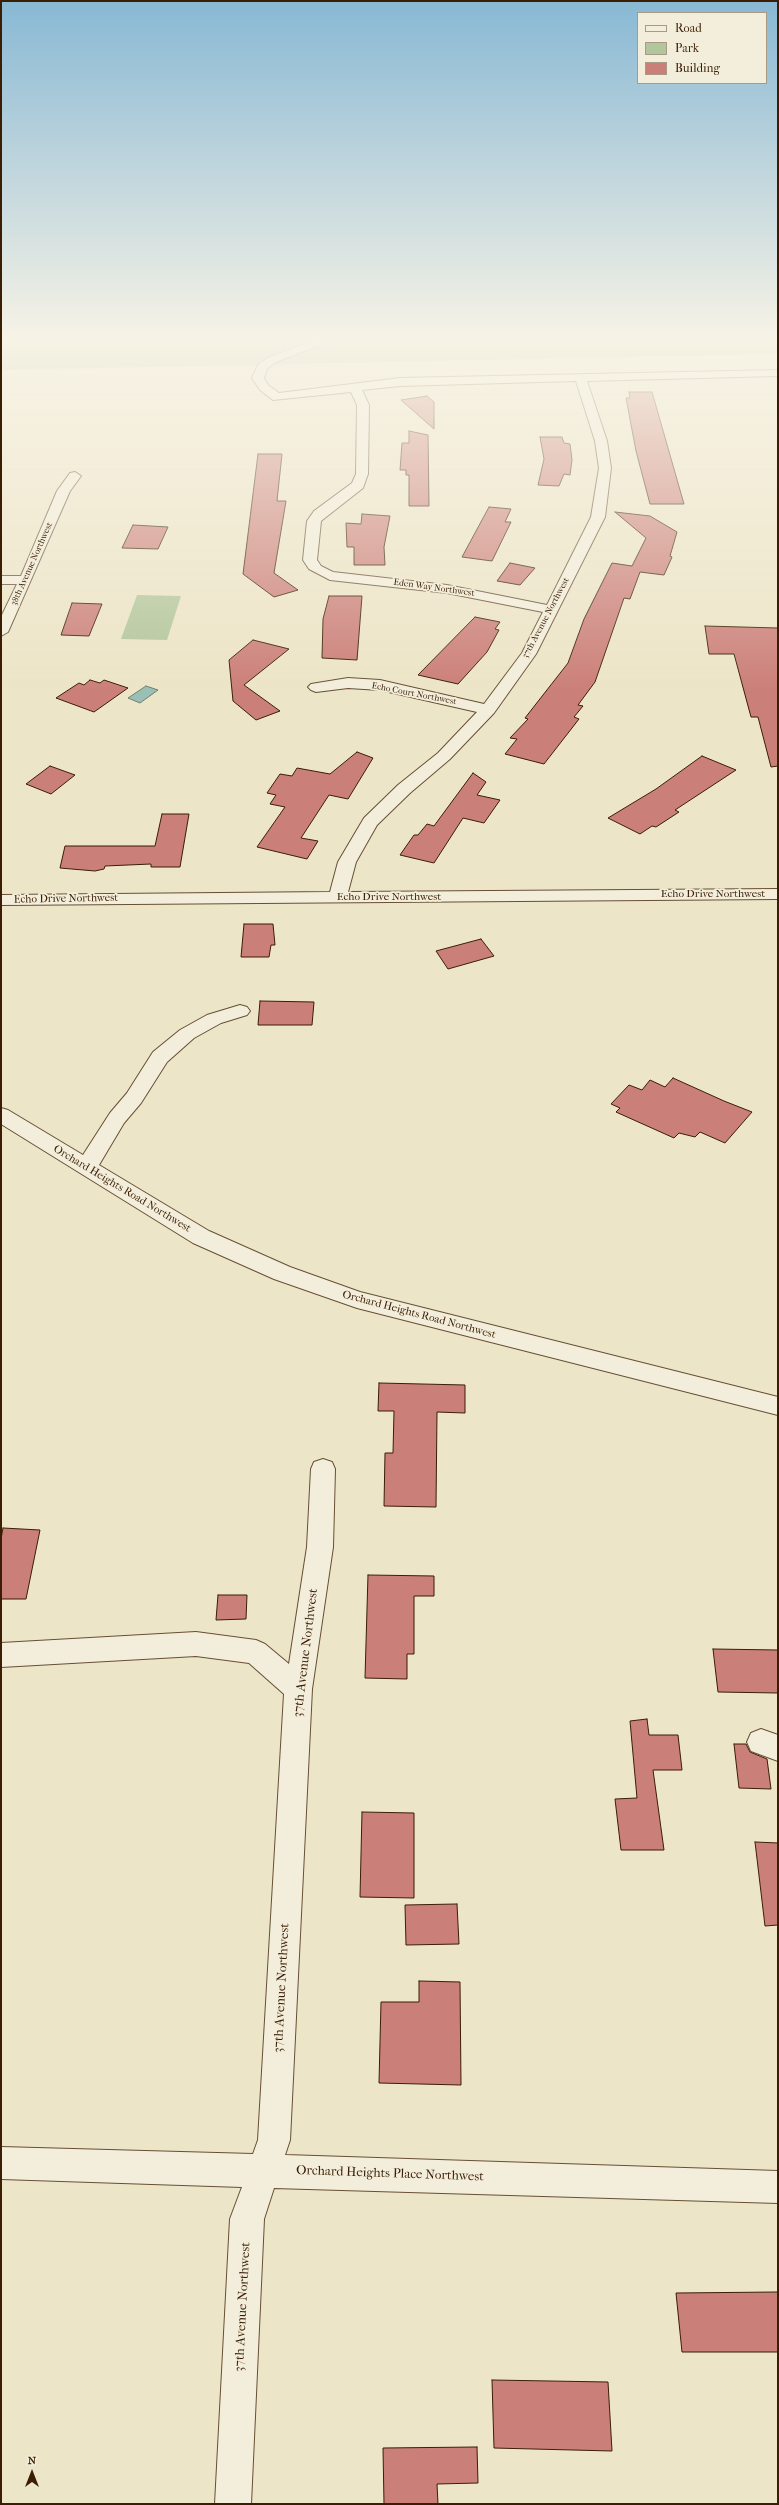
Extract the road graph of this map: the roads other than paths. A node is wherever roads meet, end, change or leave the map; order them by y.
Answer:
1 (362, 458) edge
2 (604, 458) edge
3 (75, 476) dead end
4 (1, 580) edge
5 (26, 580) junction
6 (552, 610) junction
7 (1, 632) edge
8 (316, 687) dead end
9 (488, 710) junction
10 (778, 894) edge
11 (338, 897) junction
12 (1, 900) edge
13 (240, 1010) dead end
14 (1, 1115) edge
15 (86, 1168) junction
16 (778, 1406) edge
17 (323, 1469) dead end
18 (1, 1655) edge
19 (298, 1689) junction
20 (1, 2163) edge
21 (264, 2170) junction
22 (778, 2187) edge
23 (233, 2504) edge

1 - 6 street, Eden Way Northwest
2 - 6 street, 37th Avenue Northwest
3 - 5 street, 38th Avenue Northwest
4 - 5 street
5 - 7 street, 38th Avenue Northwest
6 - 9 street, 37th Avenue Northwest
8 - 9 street, Echo Court Northwest
9 - 11 street, 37th Avenue Northwest
10 - 11 street, Echo Drive Northwest
11 - 12 street, Echo Drive Northwest
13 - 15 street
14 - 15 street, Orchard Heights Road Northwest
15 - 16 street, Orchard Heights Road Northwest
17 - 19 street, 37th Avenue Northwest
18 - 19 street
19 - 21 street, 37th Avenue Northwest
20 - 21 street, Orchard Heights Place Northwest
21 - 22 street, Orchard Heights Place Northwest
21 - 23 street, 37th Avenue Northwest

